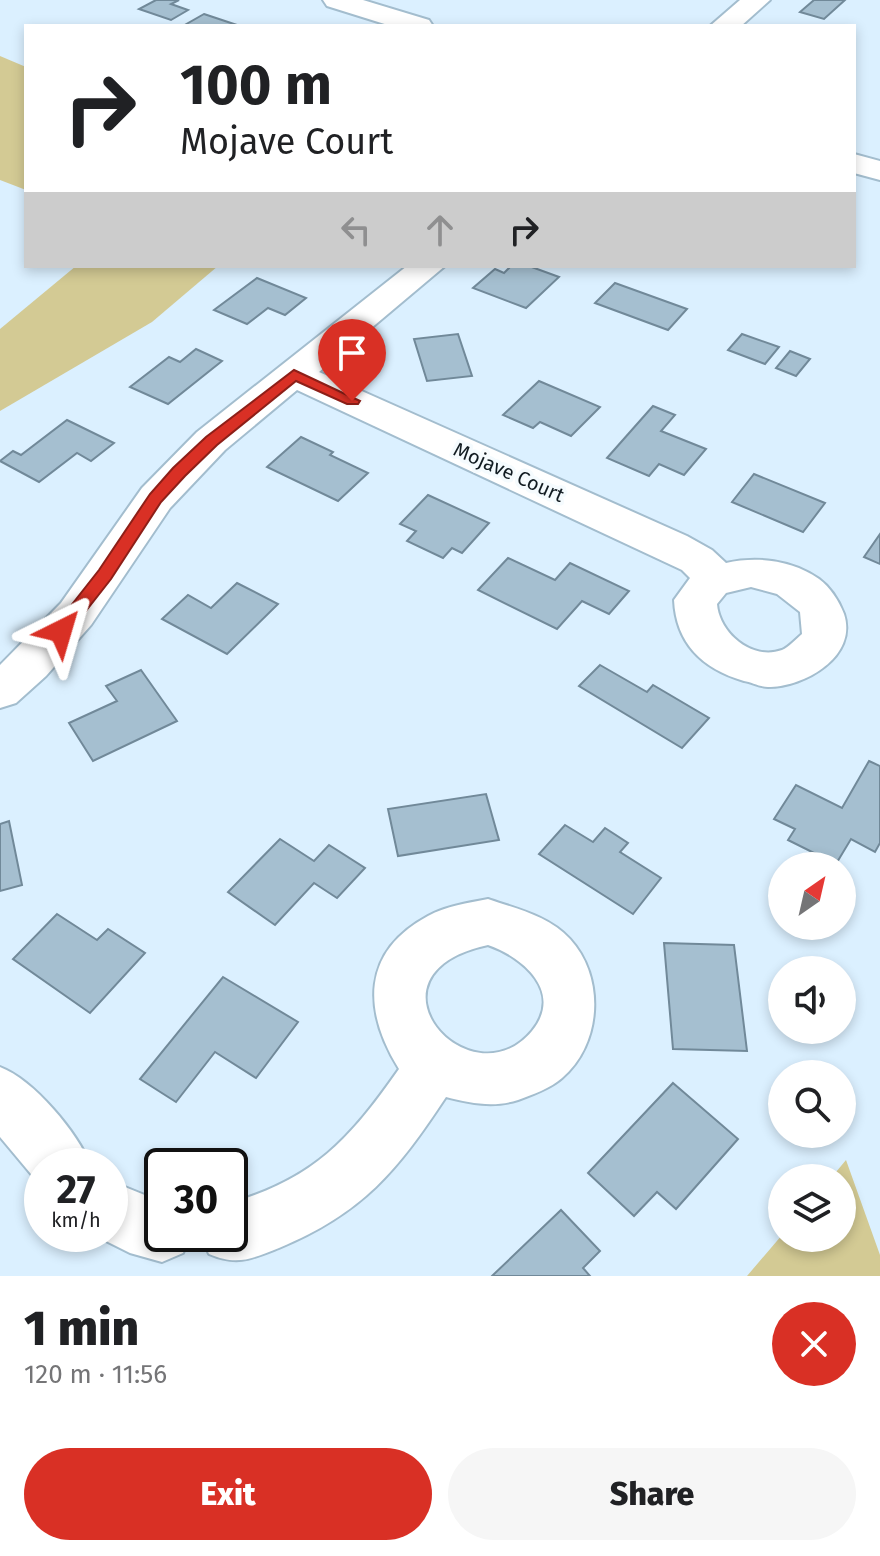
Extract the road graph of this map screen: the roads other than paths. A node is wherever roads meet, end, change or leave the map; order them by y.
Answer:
1 (336, 0) edge
2 (757, 0) edge
3 (413, 24) edge
4 (727, 24) edge
5 (856, 164) edge
6 (880, 171) edge
7 (426, 268) edge
8 (294, 375) junction
9 (717, 580) dead end
10 (0, 691) edge
11 (436, 1064) dead end
12 (0, 1094) edge
13 (46, 1148) edge
14 (248, 1228) edge

1 - 3 street
2 - 4 street
5 - 6 street
7 - 8 street
8 - 9 street, Mojave Court
8 - 10 street
11 - 14 street
12 - 13 street

